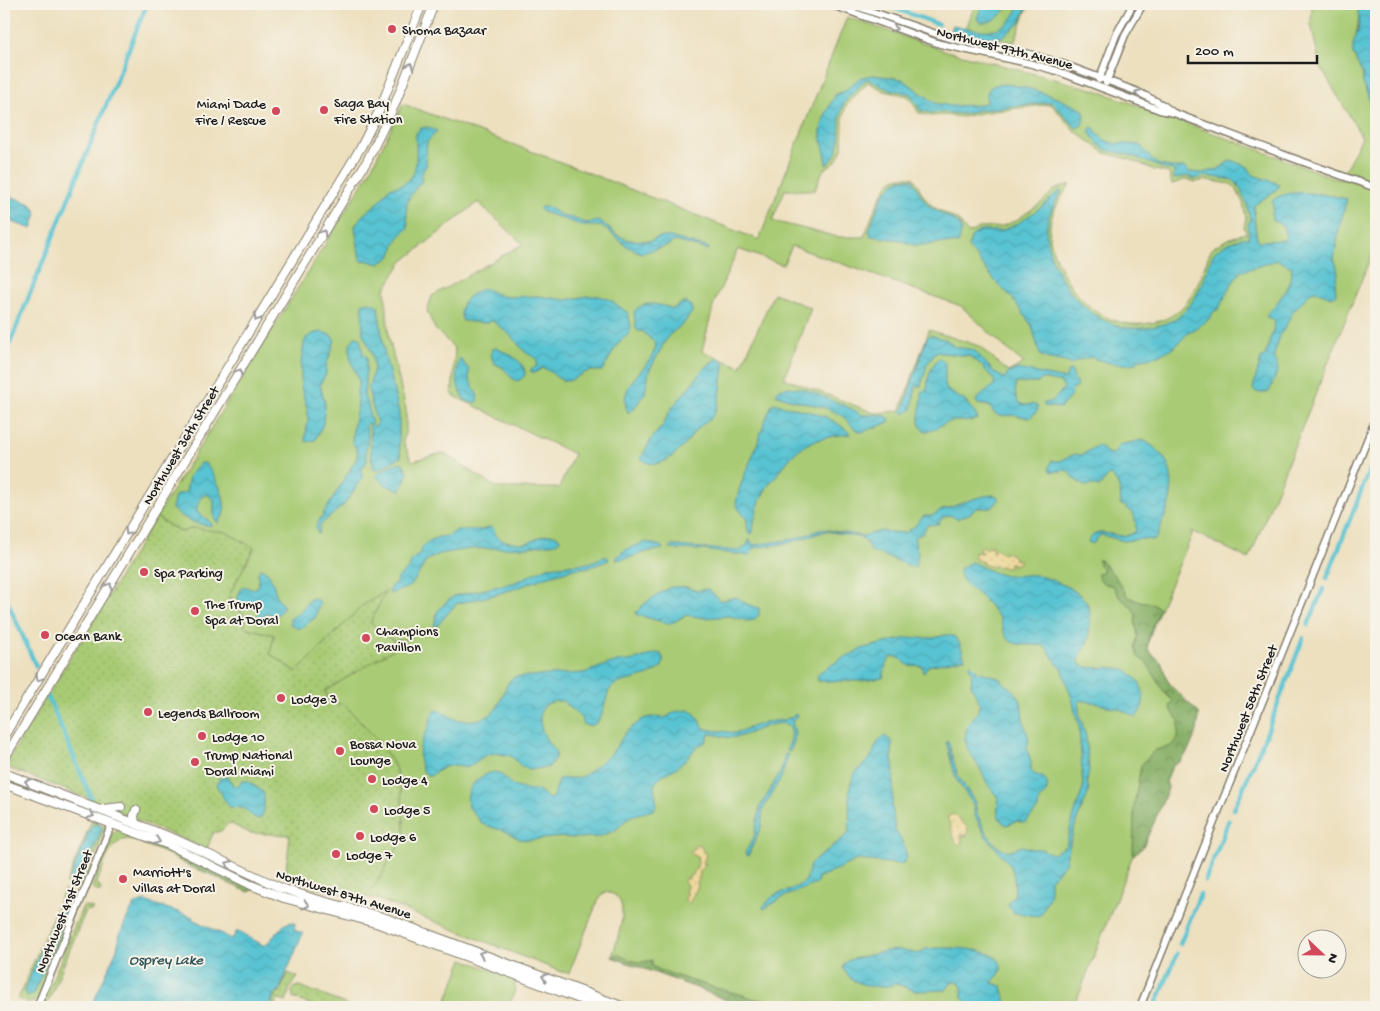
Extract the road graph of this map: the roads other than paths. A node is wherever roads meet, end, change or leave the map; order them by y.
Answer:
1 (422, 4) edge
2 (830, 4) edge
3 (850, 4) edge
4 (1133, 4) edge
5 (1143, 4) edge
6 (433, 5) edge
7 (418, 12) junction
8 (1120, 26) junction
9 (412, 28) junction
10 (1128, 30) junction
11 (418, 44) junction
12 (1100, 78) junction
13 (1107, 80) junction
14 (1096, 85) junction
15 (388, 88) junction
16 (1104, 88) junction
17 (399, 92) junction
18 (1174, 113) junction
19 (1376, 188) edge
20 (301, 246) junction
21 (311, 253) junction
22 (272, 294) junction
23 (282, 301) junction
24 (238, 351) junction
25 (248, 357) junction
26 (205, 404) junction
27 (215, 411) junction
28 (1376, 418) edge
29 (140, 512) junction
30 (150, 519) junction
31 (30, 692) junction
32 (24, 702) junction
33 (33, 710) junction
34 (25, 724) junction
35 (4, 736) edge
36 (4, 758) edge
37 (4, 773) edge
38 (4, 784) edge
39 (44, 798) junction
40 (73, 799) junction
41 (121, 807) dead end
42 (100, 809) junction
43 (136, 810) dead end
44 (112, 823) junction
45 (135, 823) junction
46 (271, 889) junction
47 (37, 1007) edge
48 (601, 1007) edge
49 (624, 1007) edge
50 (1140, 1007) edge

1 - 7 main road
2 -> 14 street, Northwest 97th Avenue
3 - 12 street, Northwest 97th Avenue
4 - 8 street
5 - 10 street
6 - 7 main road
6 - 11 main road
7 - 9 main road
8 - 10 street
8 - 12 street
9 - 11 main road
9 - 15 main road
10 - 13 street
17 -> 11 main road
12 - 13 street, Northwest 97th Avenue
12 - 14 street
13 - 16 street
18 -> 13 street, Northwest 97th Avenue
14 - 16 street, Northwest 97th Avenue
15 - 17 main road
15 - 20 main road, Northwest 36th Street
16 - 18 street, Northwest 97th Avenue
21 -> 17 main road, Northwest 36th Street
18 - 19 street, Northwest 97th Avenue
20 - 21 main road
20 - 22 main road, Northwest 36th Street
21 - 23 main road, Northwest 36th Street
22 - 23 main road
22 -> 24 main road, Northwest 36th Street
23 - 25 main road, Northwest 36th Street
24 - 25 main road
24 - 26 main road, Northwest 36th Street
27 -> 25 main road, Northwest 36th Street
26 - 27 main road
26 - 29 main road, Northwest 36th Street
27 - 30 main road, Northwest 36th Street
28 - 50 street, Northwest 58th Street
29 - 30 main road
29 -> 31 main road, Northwest 36th Street
33 -> 30 main road, Northwest 36th Street
31 - 32 main road, Northwest 36th Street
31 - 33 main road
32 - 34 main road
32 - 35 main road, Northwest 36th Street
33 - 34 main road, Northwest 36th Street
34 - 36 main road, Northwest 36th Street
40 -> 37 main road, Northwest 87th Avenue
38 - 39 main road, Northwest 87th Avenue
39 - 40 main road
39 -> 44 main road, Northwest 87th Avenue
40 - 42 main road, Northwest 87th Avenue
41 - 42 main road
42 - 45 main road, Northwest 87th Avenue
43 - 45 main road
44 -> 46 main road, Northwest 87th Avenue
44 - 47 street, Northwest 41st Street
46 -> 45 main road, Northwest 87th Avenue
46 -> 48 main road, Northwest 87th Avenue
49 -> 46 main road, Northwest 87th Avenue

